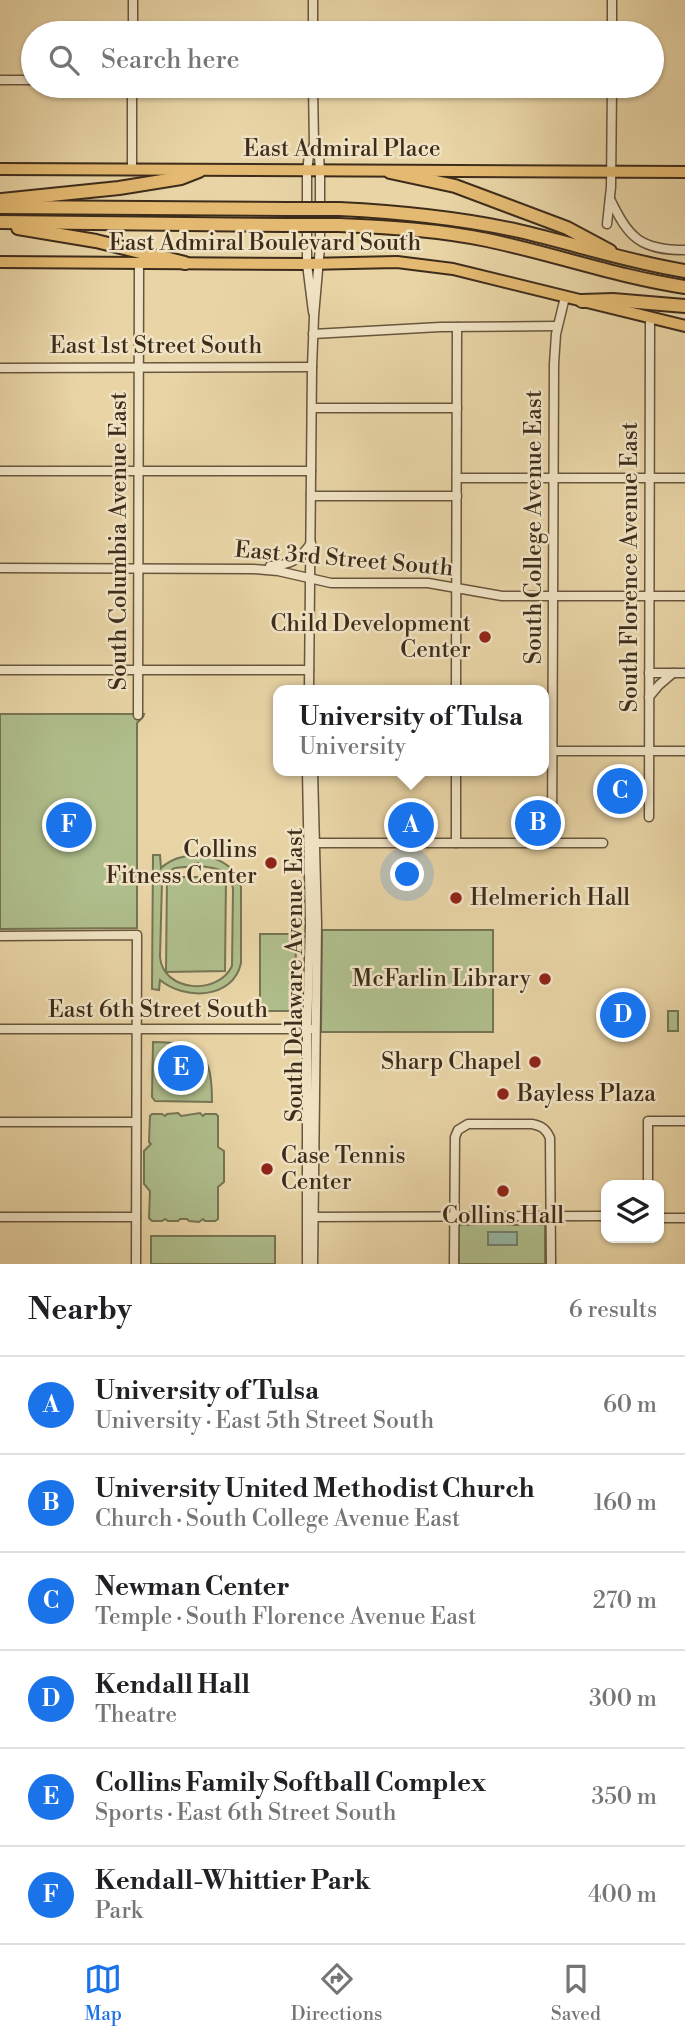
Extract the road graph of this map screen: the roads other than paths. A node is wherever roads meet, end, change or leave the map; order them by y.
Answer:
1 (133, 0) edge
2 (313, 0) edge
3 (612, 0) edge
4 (133, 21) edge
5 (313, 21) edge
6 (612, 21) edge
7 (0, 80) edge
8 (21, 80) edge
9 (132, 98) edge
10 (313, 98) edge
11 (612, 98) edge
12 (314, 145) junction
13 (0, 169) edge
14 (132, 170) junction
15 (199, 171) junction
16 (307, 171) junction
17 (320, 172) junction
18 (390, 172) junction
19 (611, 172) junction
20 (685, 172) edge
21 (610, 198) junction
22 (0, 200) edge
23 (0, 206) edge
24 (0, 223) edge
25 (607, 225) dead end
26 (685, 250) edge
27 (629, 260) junction
28 (0, 262) edge
29 (139, 263) junction
30 (185, 263) junction
31 (307, 264) junction
32 (319, 264) junction
33 (685, 271) edge
34 (685, 287) edge
35 (565, 297) junction
36 (582, 301) junction
37 (685, 306) edge
38 (314, 316) junction
39 (650, 318) junction
40 (558, 326) junction
41 (685, 326) edge
42 (457, 327) junction
43 (313, 334) junction
44 (312, 367) junction
45 (0, 368) edge
46 (138, 368) junction
47 (312, 408) junction
48 (457, 408) junction
49 (0, 471) edge
50 (138, 471) junction
51 (312, 471) junction
52 (457, 478) junction
53 (554, 478) junction
54 (649, 478) junction
55 (685, 478) edge
56 (312, 496) junction
57 (457, 496) junction
58 (311, 542) junction
59 (0, 568) edge
60 (138, 568) junction
61 (253, 569) junction
62 (311, 579) junction
63 (457, 587) junction
64 (553, 596) junction
65 (649, 596) junction
66 (685, 596) edge
67 (0, 670) edge
68 (138, 670) junction
69 (309, 670) junction
70 (649, 673) junction
71 (673, 673) junction
72 (685, 673) edge
73 (309, 685) edge
74 (456, 685) edge
75 (649, 697) junction
76 (138, 715) dead end
77 (549, 720) edge
78 (549, 751) edge
79 (649, 751) junction
80 (685, 751) edge
81 (549, 774) edge
82 (307, 776) edge
83 (313, 776) edge
84 (456, 776) edge
85 (649, 817) dead end
86 (552, 842) junction
87 (312, 843) junction
88 (456, 843) junction
89 (603, 843) dead end
90 (0, 936) edge
91 (0, 1029) edge
92 (136, 1029) junction
93 (311, 1029) junction
94 (685, 1121) edge
95 (0, 1122) edge
96 (136, 1122) junction
97 (648, 1180) edge
98 (455, 1216) junction
99 (551, 1216) junction
100 (601, 1216) edge
101 (0, 1217) edge
102 (136, 1217) junction
103 (310, 1217) junction
104 (664, 1218) edge
105 (685, 1218) edge
106 (136, 1264) edge
107 (307, 1264) edge
108 (313, 1264) edge
109 (454, 1264) edge
110 (551, 1264) edge

1 - 4 street
2 - 5 street
3 - 6 street
7 - 8 street
9 - 14 street
10 - 12 street
11 - 19 street
12 - 16 street
12 - 17 street
13 - 14 main road, East Admiral Place
14 - 15 main road, East Admiral Place
15 - 16 main road, East Admiral Place
15 - 22 highway
16 - 17 main road, East Admiral Place
16 - 31 street
17 - 18 main road, East Admiral Place
17 - 32 street
18 - 19 main road, East Admiral Place
18 - 27 highway
19 - 20 main road, East Admiral Place
19 - 21 street
21 - 25 street
21 - 26 street
23 - 27 highway, bridge
24 - 30 highway
24 - 34 highway, bridge
27 - 33 highway
28 - 29 main road, East Admiral Boulevard South
29 - 30 main road, East Admiral Boulevard South
29 - 46 street, South Columbia Avenue East
30 - 31 main road, East Admiral Boulevard South
31 - 32 main road, East Admiral Boulevard South
31 - 38 street
32 - 35 main road, East Admiral Boulevard South
32 - 38 street
35 - 36 main road, East Admiral Boulevard South
35 - 40 street, South College Avenue East
36 - 37 highway
36 - 39 main road, East Admiral Boulevard South
38 - 43 street
39 - 41 main road
39 - 54 street, South Florence Avenue East
40 - 42 street
40 - 53 street, South College Avenue East
42 - 43 street
42 - 48 street
43 - 44 street
44 - 46 street, East 1st Street South
44 - 47 street
45 - 46 street, East 1st Street South
46 - 50 street, South Columbia Avenue East
47 - 48 street
47 - 51 street
48 - 52 street
49 - 50 street
50 - 51 street
50 - 60 street, South Columbia Avenue East
51 - 56 street
52 - 53 street
52 - 57 street
53 - 54 street
53 - 64 street, South College Avenue East
54 - 55 street
54 - 65 street, South Florence Avenue East
56 - 57 street
56 - 58 street
57 - 63 street
58 - 61 street
58 - 62 street
59 - 60 street, East 3rd Street South
60 - 61 street, East 3rd Street South
60 - 68 street, South Columbia Avenue East
61 - 62 street, East 3rd Street South
62 - 63 street, East 3rd Street South
62 - 69 street
63 - 64 street, East 3rd Street South
63 - 74 street
64 - 65 street, East 3rd Street South
64 - 77 street, South College Avenue East
65 - 66 street, East 3rd Street South
65 - 70 street, South Florence Avenue East
67 - 68 street
68 - 69 street
68 - 76 street, South Columbia Avenue East
69 - 73 street
70 - 71 street
70 - 75 street, South Florence Avenue East
71 - 72 street
71 - 75 street
75 - 79 street, South Florence Avenue East
78 - 79 street
79 - 80 street
79 - 85 street, South Florence Avenue East
81 - 86 street, South College Avenue East
82 - 87 street, South Delaware Avenue East
83 - 87 street, South Delaware Avenue East
84 - 88 street
86 - 88 street
86 - 89 street
87 - 88 street
87 - 93 street, South Delaware Avenue East
90 - 92 street
91 - 92 street, East 6th Street South
92 - 93 street, East 6th Street South
92 - 96 street
93 - 103 street, South Delaware Avenue East
94 - 97 street
95 - 96 street
96 - 102 street
98 - 99 street
98 - 99 street
98 - 103 street
98 - 109 street
99 - 100 street
99 - 110 street
101 - 102 street
102 - 106 street
103 - 107 street, South Delaware Avenue East
103 - 108 street, South Delaware Avenue East
104 - 105 street

